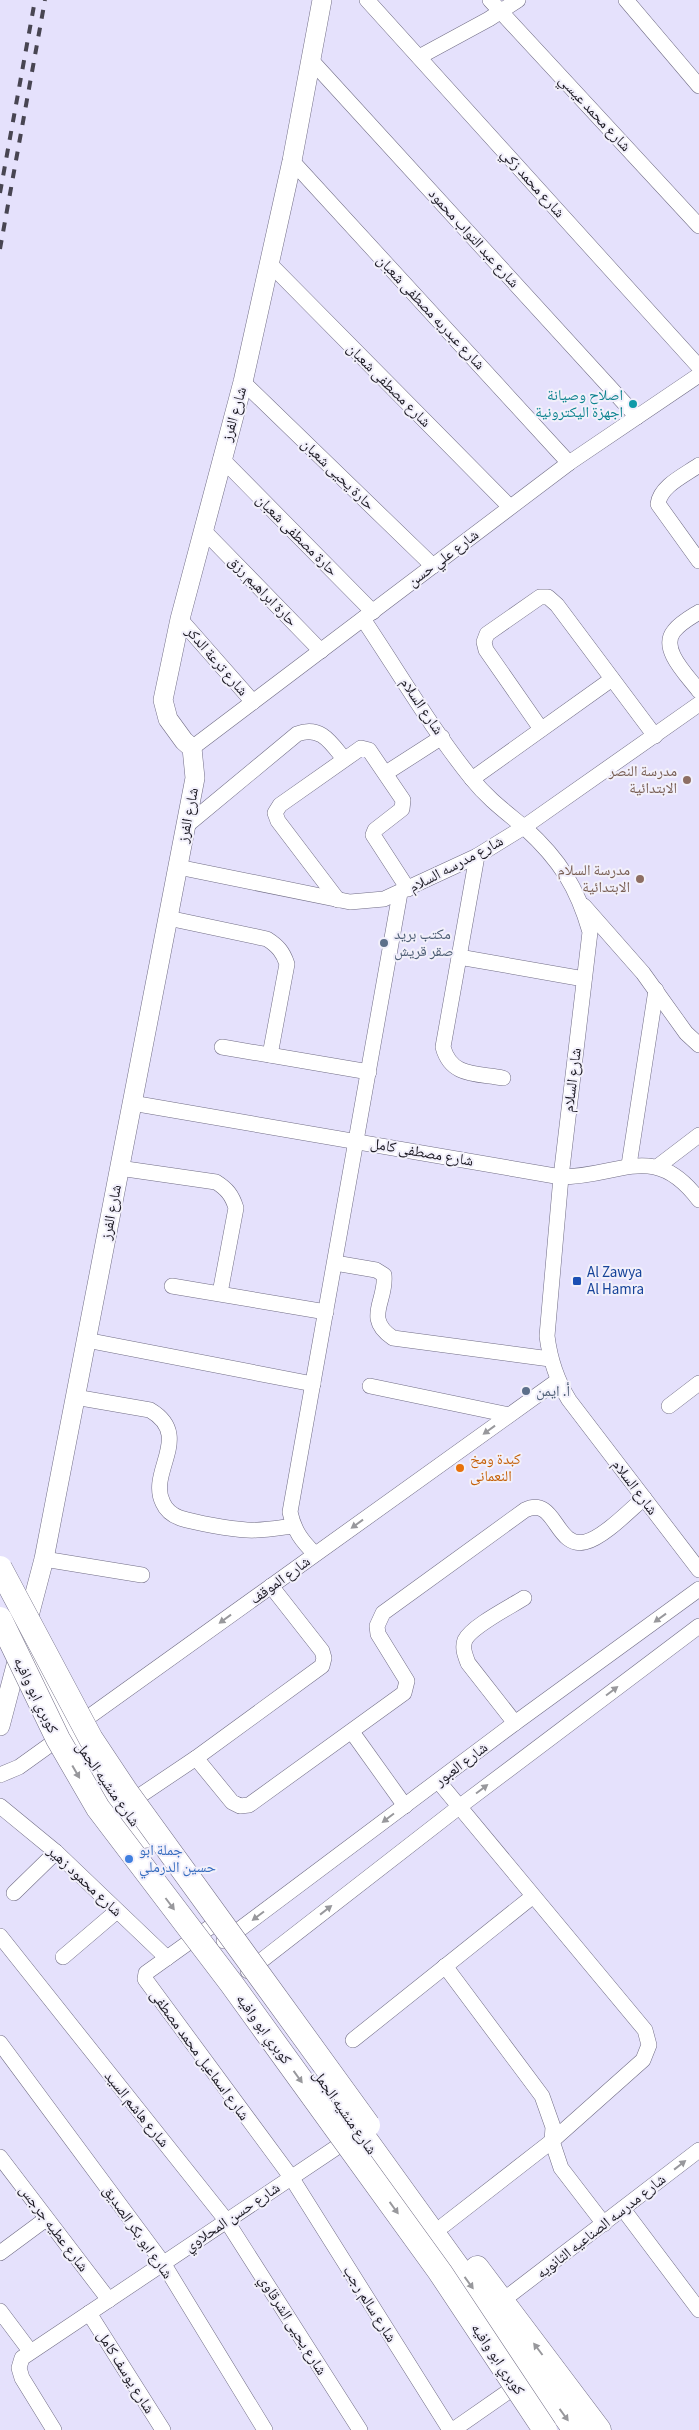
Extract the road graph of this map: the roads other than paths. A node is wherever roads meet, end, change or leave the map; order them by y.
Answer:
1 (322, 0) edge
2 (367, 0) edge
3 (490, 0) edge
4 (518, 0) edge
5 (626, 0) edge
6 (502, 12) junction
7 (419, 57) junction
8 (310, 59) junction
9 (699, 86) edge
10 (292, 161) junction
11 (699, 226) edge
12 (268, 262) junction
13 (699, 367) edge
14 (699, 375) edge
15 (243, 382) junction
16 (637, 417) junction
17 (221, 458) junction
18 (569, 463) junction
19 (699, 465) edge
20 (510, 507) junction
21 (204, 531) junction
22 (699, 561) edge
23 (433, 566) junction
24 (699, 612) edge
25 (368, 615) junction
26 (180, 619) junction
27 (321, 651) junction
28 (612, 679) junction
29 (699, 691) edge
30 (253, 702) junction
31 (699, 704) edge
32 (541, 729) junction
33 (655, 736) junction
34 (442, 737) junction
35 (192, 748) junction
36 (344, 759) junction
37 (386, 773) junction
38 (472, 779) junction
39 (186, 826) junction
40 (524, 827) junction
41 (477, 856) junction
42 (178, 866) junction
43 (404, 891) junction
44 (338, 900) junction
45 (582, 903) junction
46 (168, 918) junction
47 (459, 957) junction
48 (584, 978) junction
49 (656, 990) junction
50 (699, 1045) edge
51 (222, 1047) dead end
52 (270, 1055) junction
53 (369, 1072) junction
54 (503, 1078) dead end
55 (132, 1103) junction
56 (699, 1135) edge
57 (356, 1141) junction
58 (629, 1165) junction
59 (657, 1167) junction
60 (120, 1168) junction
61 (560, 1177) junction
62 (699, 1200) edge
63 (335, 1263) junction
64 (172, 1286) dead end
65 (220, 1293) junction
66 (326, 1312) junction
67 (86, 1340) junction
68 (550, 1359) junction
69 (557, 1381) junction
70 (699, 1383) edge
71 (313, 1384) junction
72 (370, 1386) dead end
73 (75, 1397) junction
74 (669, 1406) dead end
75 (509, 1415) junction
76 (644, 1498) junction
77 (293, 1526) junction
78 (315, 1554) junction
79 (44, 1560) junction
80 (0, 1568) edge
81 (699, 1570) edge
82 (142, 1575) dead end
83 (271, 1586) junction
84 (699, 1589) edge
85 (524, 1598) dead end
86 (0, 1618) edge
87 (699, 1626) edge
88 (21, 1641) junction
89 (515, 1723) junction
90 (0, 1726) edge
91 (71, 1730) junction
92 (352, 1732) junction
93 (196, 1758) junction
94 (0, 1775) edge
95 (438, 1781) junction
96 (0, 1806) edge
97 (405, 1806) junction
98 (122, 1807) junction
99 (459, 1807) junction
100 (56, 1852) junction
101 (14, 1893) dead end
102 (532, 1897) junction
103 (118, 1911) junction
104 (218, 1933) junction
105 (0, 1936) edge
106 (63, 1957) dead end
107 (167, 1958) junction
108 (445, 1966) junction
109 (246, 1972) junction
110 (353, 2040) dead end
111 (0, 2042) edge
112 (364, 2129) junction
113 (552, 2142) junction
114 (699, 2150) edge
115 (0, 2157) edge
116 (291, 2177) junction
117 (623, 2209) junction
118 (46, 2219) junction
119 (226, 2220) junction
120 (444, 2224) junction
121 (604, 2224) junction
122 (0, 2253) edge
123 (163, 2263) junction
124 (109, 2300) junction
125 (502, 2301) junction
126 (699, 2310) edge
127 (0, 2312) edge
128 (89, 2313) junction
129 (30, 2351) junction
130 (534, 2374) junction
131 (54, 2430) edge
132 (163, 2430) edge
133 (265, 2430) edge
134 (360, 2430) edge
135 (452, 2430) edge
136 (545, 2430) edge
137 (575, 2430) edge
138 (599, 2430) edge

1 - 8 street, شارع الفرز
2 - 7 street, شارع محمد زكي
3 - 6 street, شارع محمد عيسي
4 - 6 street
5 - 9 street
6 - 7 street
6 - 11 street, شارع محمد عيسي
7 - 13 street, شارع محمد زكي
8 - 10 street, شارع الفرز
8 - 16 street, شارع عبد التواب محمود
10 - 12 street, شارع الفرز
10 - 18 street, شارع عبدربه مصطفى شعبان
12 - 15 street, شارع الفرز
12 - 20 street, شارع مصطفى شعبان
14 - 16 street, شارع علي حسن
15 - 17 street, شارع الفرز
15 - 23 street, حارة يحيى شعبان
16 - 18 street, شارع علي حسن
17 - 21 street, شارع الفرز
17 - 25 street, حارة مصطفى شعبان
18 - 20 street, شارع علي حسن
19 - 22 street
20 - 23 street, شارع علي حسن
21 - 26 street, شارع الفرز
21 - 27 street, حارة ابراهيم رزق
23 - 25 street, شارع علي حسن
24 - 29 street
25 - 27 street, شارع علي حسن
25 - 34 street, شارع السلام
26 - 30 street, شارع ترعة الدكر
26 - 35 street, شارع الفرز
27 - 30 street, شارع علي حسن
28 - 32 street
28 - 32 street
28 - 33 street
30 - 35 street, شارع علي حسن
31 - 33 street, شارع مدرسه السلام
32 - 38 street
33 - 40 street, شارع مدرسه السلام
34 - 37 street
34 - 38 street, شارع السلام
35 - 39 street, شارع الفرز
36 - 37 street
36 - 39 street
36 - 44 street
37 - 43 street
38 - 40 street, شارع السلام
39 - 42 street, شارع الفرز
40 - 41 street, شارع مدرسه السلام
40 - 45 street, شارع السلام
41 - 43 street, شارع مدرسه السلام
41 - 47 street
42 - 44 street, شارع مدرسه السلام
42 - 46 street, شارع الفرز
43 - 44 street, شارع مدرسه السلام
43 - 53 street
45 - 48 street, شارع السلام
45 - 49 street
46 - 52 street
46 - 55 street, شارع الفرز
47 - 48 street
47 - 54 street
48 - 61 street, شارع السلام
49 - 50 street
49 - 58 street
51 - 52 street
52 - 53 street
53 - 57 street
55 - 57 street, شارع مصطفى كامل
55 - 60 street, شارع الفرز
56 - 59 street
57 - 61 street, شارع مصطفى كامل
57 - 63 street
58 - 59 street, شارع مصطفى كامل
58 - 61 street, شارع مصطفى كامل
59 - 62 street, شارع مصطفى كامل
60 - 65 street
60 - 67 street, شارع الفرز
61 - 68 street, شارع السلام
63 - 66 street
63 - 68 street
64 - 65 street
65 - 66 street
66 - 71 street
67 - 71 street
67 - 73 street, شارع الفرز
68 - 69 street, شارع السلام
69 - 75 street, شارع الموقف
69 - 76 street, شارع السلام
70 - 74 street
71 - 77 street
72 - 75 street
73 - 77 street
73 - 79 street, شارع الفرز
75 -> 78 street, شارع الموقف
76 - 81 street, شارع السلام
76 - 92 street
77 - 78 street
78 - 83 street, شارع الموقف
79 - 82 street
79 - 88 street, شارع الفرز
80 - 112 main road, كوبري ابو وافيه, bridge
83 -> 91 street, شارع الموقف
83 - 93 street
84 -> 89 street, شارع العبور
85 - 89 street
86 -> 136 main road, كوبري ابو وافيه, bridge
99 -> 87 street
88 - 90 street, شارع الفرز
88 - 91 main road, شارع منشيه الجمل
89 - 95 street, شارع العبور
91 - 94 street, شارع الموقف
91 - 98 main road, شارع منشيه الجمل
92 - 93 street
92 - 97 street
93 - 98 street
95 - 97 street, شارع العبور
95 - 99 street
96 - 100 street, شارع محمود زهير
97 -> 104 street, شارع العبور
98 - 104 main road, شارع منشيه الجمل
99 - 102 street
109 -> 99 street
100 - 101 street
100 - 103 street, شارع محمود زهير
102 - 108 street
102 - 113 street
103 - 106 street
103 - 107 street, شارع محمود زهير
104 - 107 street, شارع اسماعيل محمد مصطفى
104 - 109 main road, شارع منشيه الجمل
105 - 119 street, شارع هاشم السيد
107 - 116 street, شارع اسماعيل محمد مصطفى
108 - 110 street
108 - 113 street
109 - 112 main road, شارع منشيه الجمل
111 - 123 street, شارع ابو بكر الصديق
112 - 116 street, شارع حسن المحلاوي
112 - 120 main road, شارع منشيه الجمل
112 -> 130 main road, شارع منشيه الجمل
113 - 120 street
113 - 121 street
117 -> 114 street, شارع مدرسه الصناعيه الثانويه
115 - 118 street, شارع عطيه جرجس
116 - 119 street, شارع حسن المحلاوي
116 - 135 street, شارع سالم رجب
117 - 121 street, شارع مدرسه الصناعيه الثانويه
117 - 126 street
118 - 122 street
118 - 124 street, شارع عطيه جرجس
119 - 123 street, شارع حسن المحلاوي
119 - 134 street, شارع يحيى الشرقاوي
120 - 125 main road, شارع منشيه الجمل
121 - 125 street, شارع مدرسه الصناعيه الثانويه
123 - 124 street, شارع حسن المحلاوي
123 - 133 street, شارع ابو بكر الصديق
124 - 128 street, شارع حسن المحلاوي
138 -> 125 main road, شارع منشيه الجمل
127 - 129 street
128 - 129 street, شارع حسن المحلاوي
128 - 132 street, شارع يوسف كامل
129 - 131 street
130 - 135 street
130 -> 137 main road, شارع منشيه الجمل

